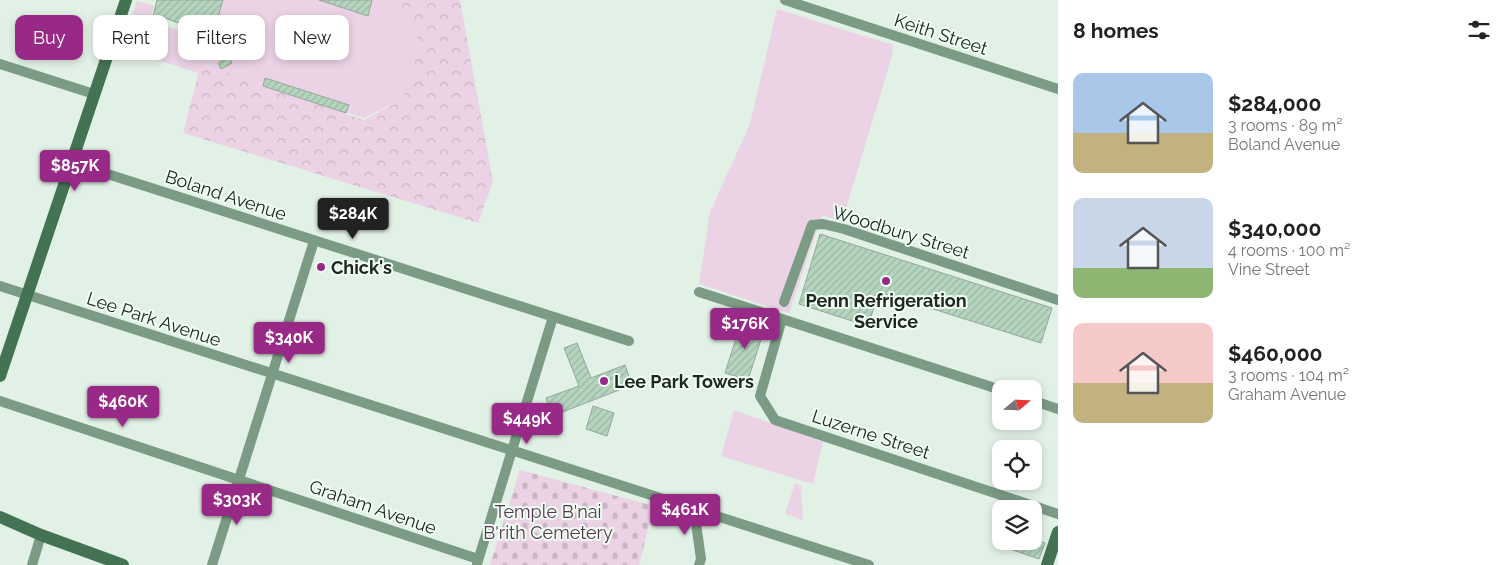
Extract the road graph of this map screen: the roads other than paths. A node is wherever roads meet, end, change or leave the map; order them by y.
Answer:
1 (126, 0) edge
2 (785, 0) edge
3 (0, 64) edge
4 (1058, 89) edge
5 (94, 94) junction
6 (70, 162) junction
7 (314, 241) junction
8 (0, 286) edge
9 (699, 292) dead end
10 (28, 295) junction
11 (1058, 300) edge
12 (784, 302) dead end
13 (553, 317) junction
14 (782, 319) junction
15 (629, 341) dead end
16 (272, 374) junction
17 (0, 376) edge
18 (992, 387) edge
19 (0, 401) edge
20 (1042, 403) edge
21 (1058, 408) edge
22 (512, 452) junction
23 (239, 479) junction
24 (694, 509) junction
25 (1058, 514) edge
26 (0, 517) edge
27 (1058, 532) edge
28 (41, 535) junction
29 (477, 562) edge
30 (32, 565) edge
31 (123, 565) edge
32 (212, 565) edge
33 (699, 565) edge
34 (869, 565) edge
35 (1047, 565) edge

1 - 5 street
2 - 4 street, Keith Street
3 - 5 street
5 - 6 street
6 - 7 street, Boland Avenue
6 - 10 street
7 - 13 street, Boland Avenue
7 - 16 street
8 - 10 street, Lee Park Avenue
9 - 14 street
10 - 16 street, Lee Park Avenue
10 - 17 street
11 - 12 street, Woodbury Street
13 - 15 street, Boland Avenue
13 - 22 street
14 - 18 street
14 - 25 street, Luzerne Street
16 - 22 street, Lee Park Avenue
16 - 23 street
19 - 23 street, Graham Avenue
20 - 21 street
22 - 24 street, Lee Park Avenue
22 - 29 street
23 - 29 street, Graham Avenue
23 - 32 street
24 - 33 street
24 - 34 street, Lee Park Avenue
26 - 28 street
27 - 35 street
28 - 30 street
28 - 31 street

